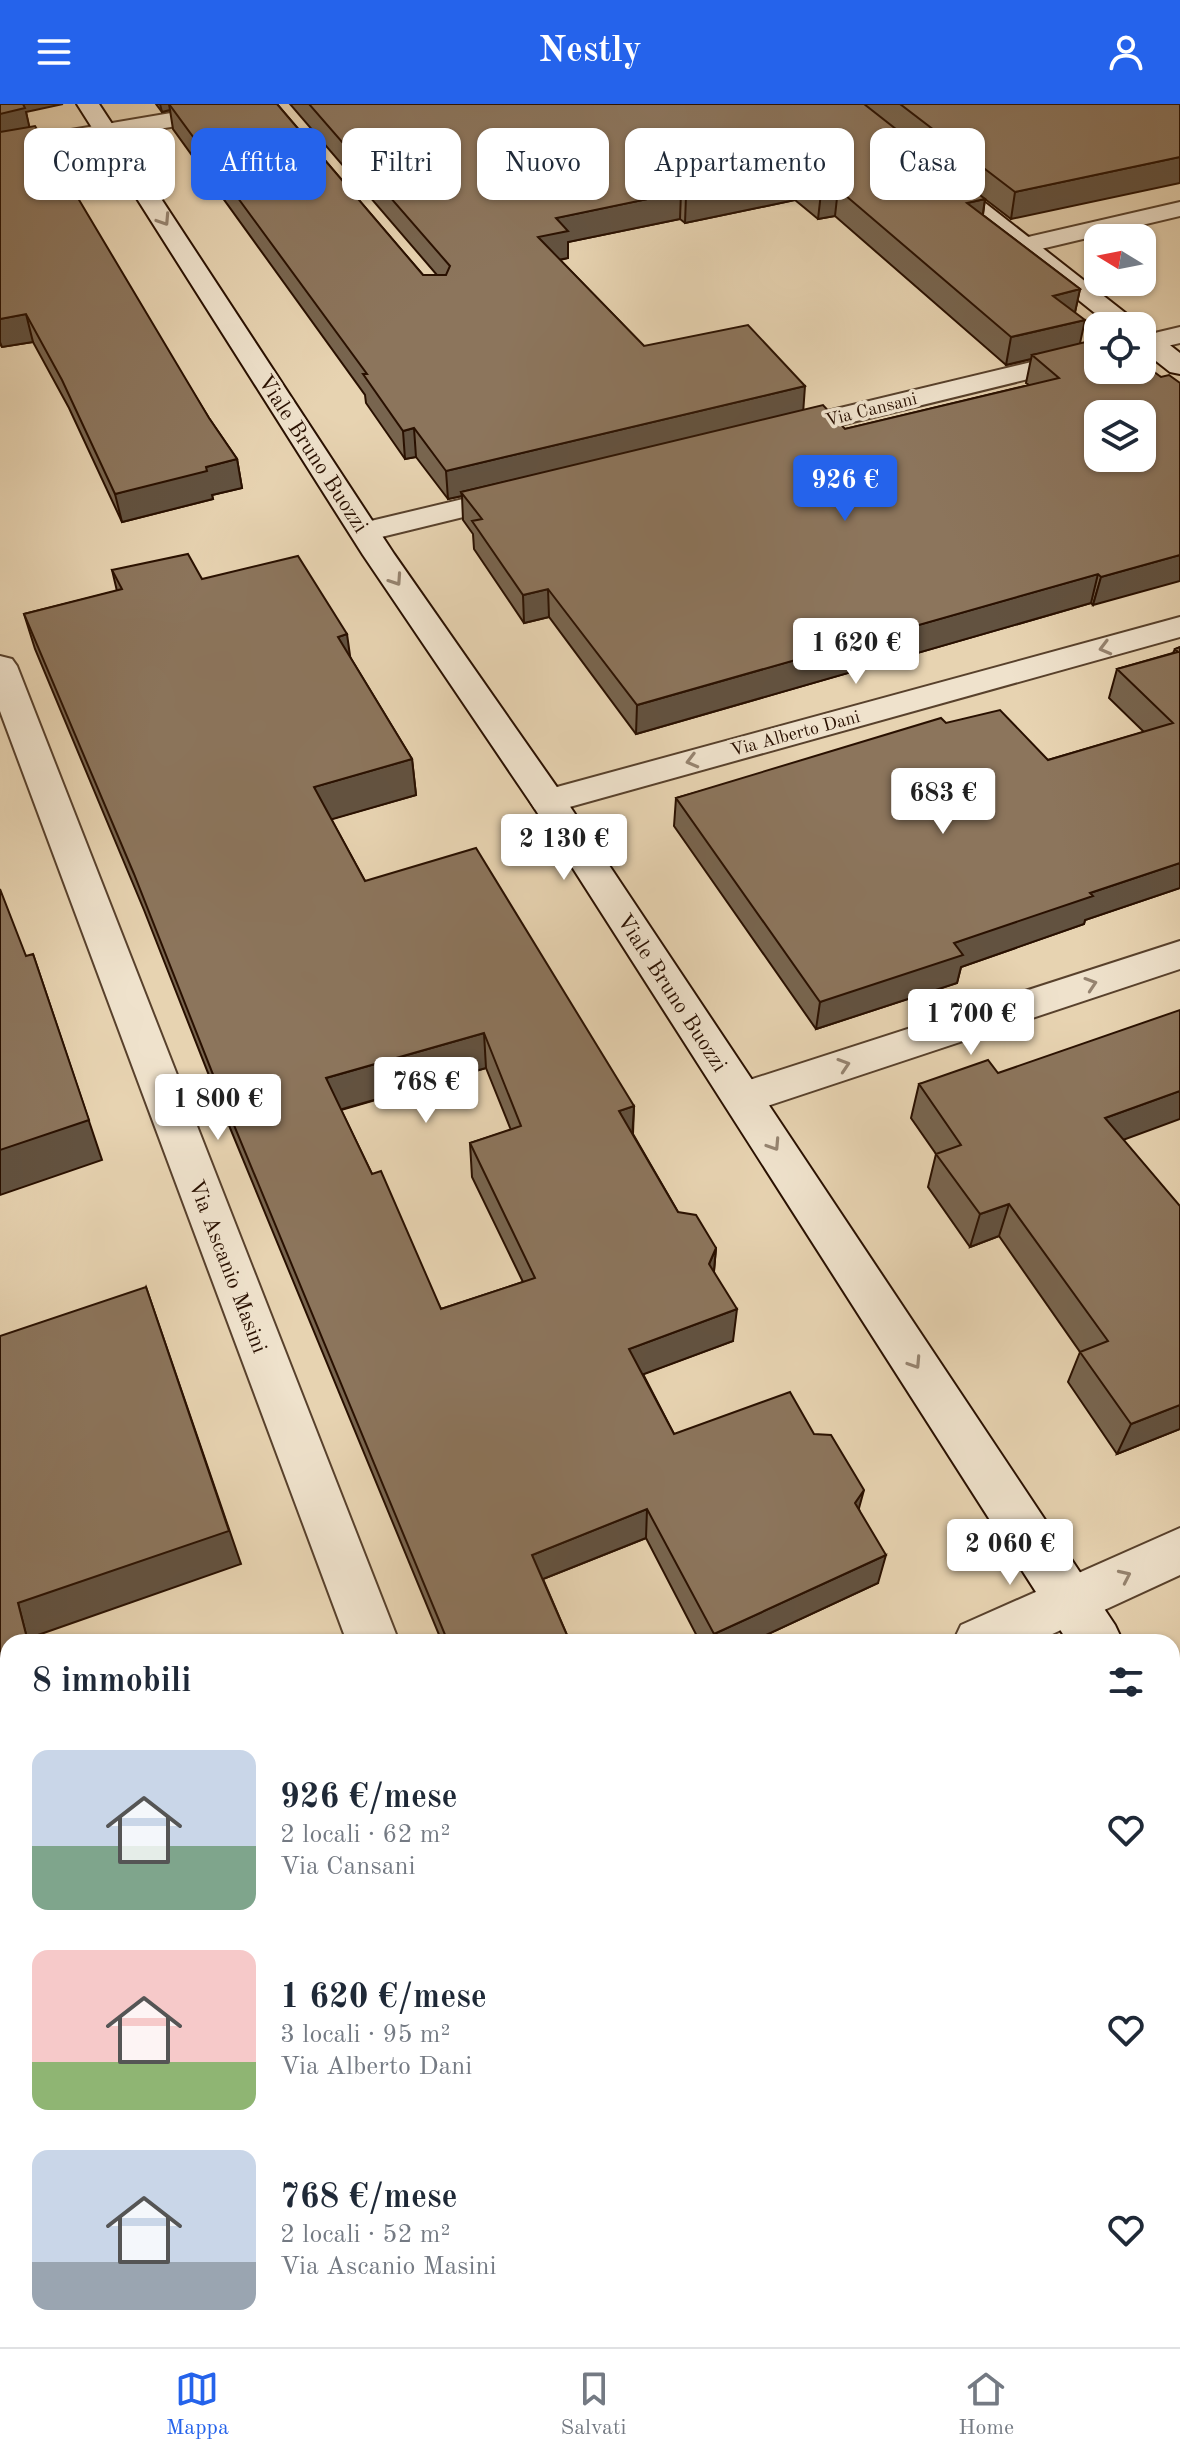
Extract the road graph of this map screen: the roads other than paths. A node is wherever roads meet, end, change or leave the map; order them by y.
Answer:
1 (845, 104) edge
2 (275, 108) edge
3 (98, 118) edge
4 (0, 149) edge
5 (1180, 209) edge
6 (1024, 245) junction
7 (1108, 312) edge
8 (1180, 335) edge
9 (1156, 336) edge
10 (1156, 349) edge
11 (1084, 357) edge
12 (1180, 366) edge
13 (741, 441) edge
14 (555, 486) edge
15 (365, 532) junction
16 (1180, 627) edge
17 (0, 666) edge
18 (548, 801) junction
19 (1180, 955) edge
20 (743, 1098) junction
21 (1180, 1551) edge
22 (1084, 1622) edge
23 (370, 1634) edge
24 (1021, 1634) edge

1 - 6 street
2 - 3 street
3 - 4 street
3 -> 15 street, Viale Bruno Buozzi
5 - 6 street
6 - 7 street
8 - 9 street
10 - 12 street
11 - 13 street, Via Cansani
14 - 15 street
15 -> 18 street, Viale Bruno Buozzi
16 -> 18 street, Via Alberto Dani
17 - 23 street, Via Ascanio Masini
18 - 20 street, Viale Bruno Buozzi
20 -> 19 street
20 -> 22 street, Viale Bruno Buozzi
22 -> 21 street
22 - 24 street

